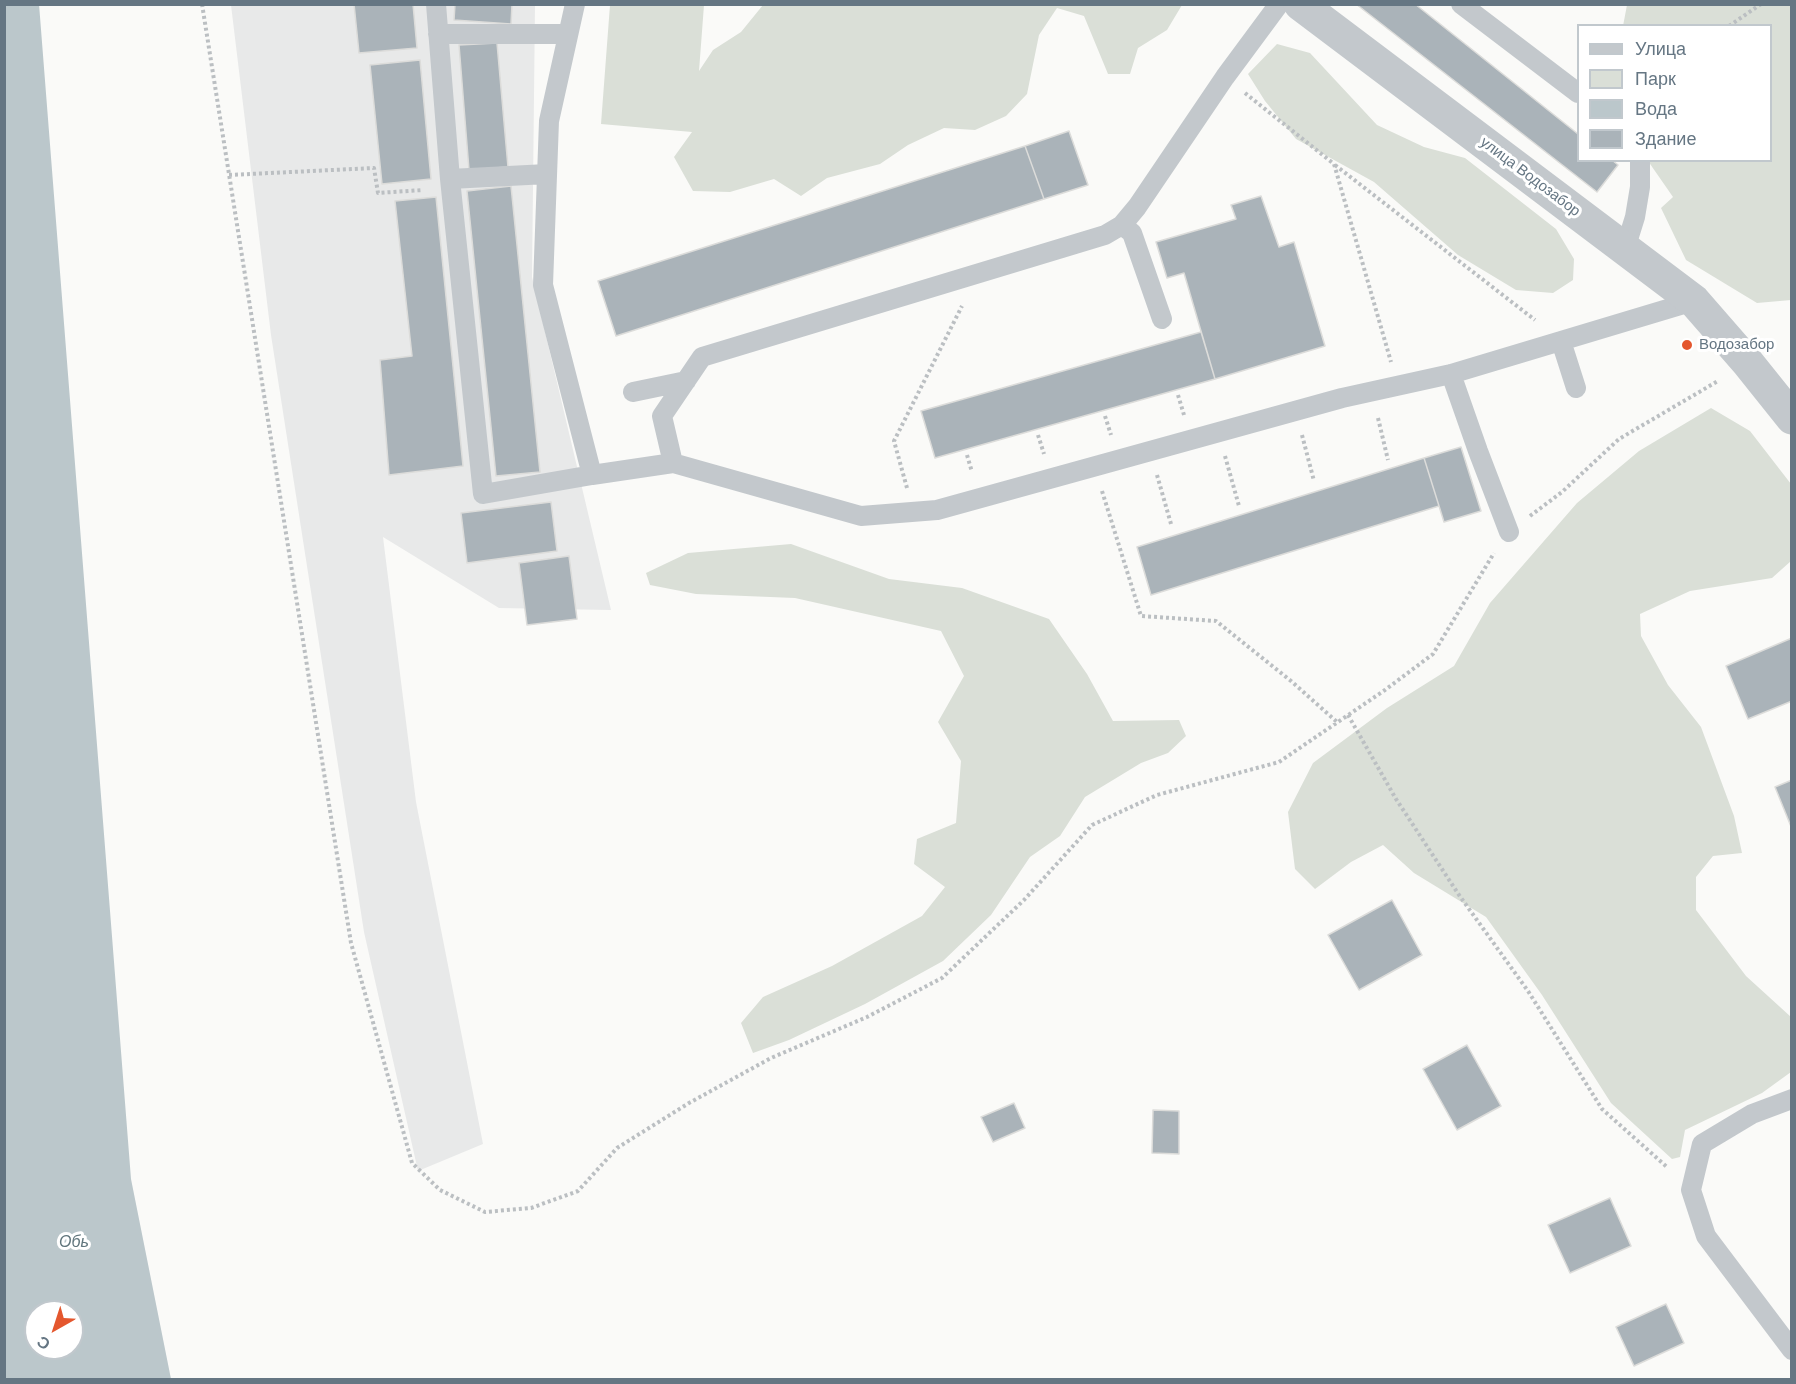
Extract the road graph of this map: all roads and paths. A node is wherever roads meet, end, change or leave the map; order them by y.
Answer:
1 (202, 4) edge
2 (436, 4) edge
3 (574, 4) edge
4 (1279, 4) edge
5 (1300, 4) edge
6 (1461, 4) edge
7 (1761, 4) edge
8 (1732, 24) edge
9 (438, 34) junction
10 (568, 34) junction
11 (1225, 77) junction
12 (1577, 92) edge
13 (1640, 162) edge
14 (1334, 164) junction
15 (547, 174) junction
16 (229, 175) junction
17 (451, 184) junction
18 (1122, 225) junction
19 (1624, 249) junction
20 (970, 276) junction
21 (1694, 301) junction
22 (1162, 319) dead end
23 (1561, 341) junction
24 (1748, 363) junction
25 (1451, 374) junction
26 (686, 381) junction
27 (1398, 385) junction
28 (1576, 388) dead end
29 (1371, 391) junction
30 (633, 392) dead end
31 (1295, 411) junction
32 (1791, 418) edge
33 (1219, 432) junction
34 (1150, 451) junction
35 (1388, 460) dead end
36 (673, 463) junction
37 (1094, 466) junction
38 (592, 475) junction
39 (1314, 481) dead end
40 (1239, 506) dead end
41 (914, 511) junction
42 (1171, 524) dead end
43 (1509, 532) junction
44 (1348, 716) junction
45 (1337, 722) junction
46 (1791, 1099) edge
47 (1691, 1190) junction
48 (1791, 1350) edge

1 - 16 path
2 - 9 lane
3 - 10 lane
4 - 11 lane
5 - 19 street, улица Водозабор
6 - 12 lane
7 - 8 path
9 - 10 lane
9 - 17 lane
10 - 15 lane
11 - 14 path
11 - 18 lane
13 - 19 lane
14 - 23 path
14 - 27 path
15 - 17 lane
15 - 38 lane
16 - 17 path
16 - 45 path
17 - 38 lane
18 - 20 lane
18 - 22 lane
19 - 21 street, улица Водозабор
20 - 26 lane
20 - 41 path
21 - 23 lane
21 - 24 street, улица Водозабор
23 - 25 lane
23 - 28 lane
24 - 32 street, улица Водозабор
24 - 43 path
25 - 27 lane
25 - 43 lane
26 - 30 lane
26 - 36 lane
27 - 29 lane
29 - 31 lane
29 - 35 path
31 - 33 lane
31 - 39 path
33 - 34 lane
33 - 40 path
34 - 37 lane
34 - 42 path
36 - 38 lane
36 - 41 lane
37 - 41 lane
37 - 45 path
43 - 44 path
44 - 45 path
44 - 47 path
46 - 47 lane
47 - 48 lane

